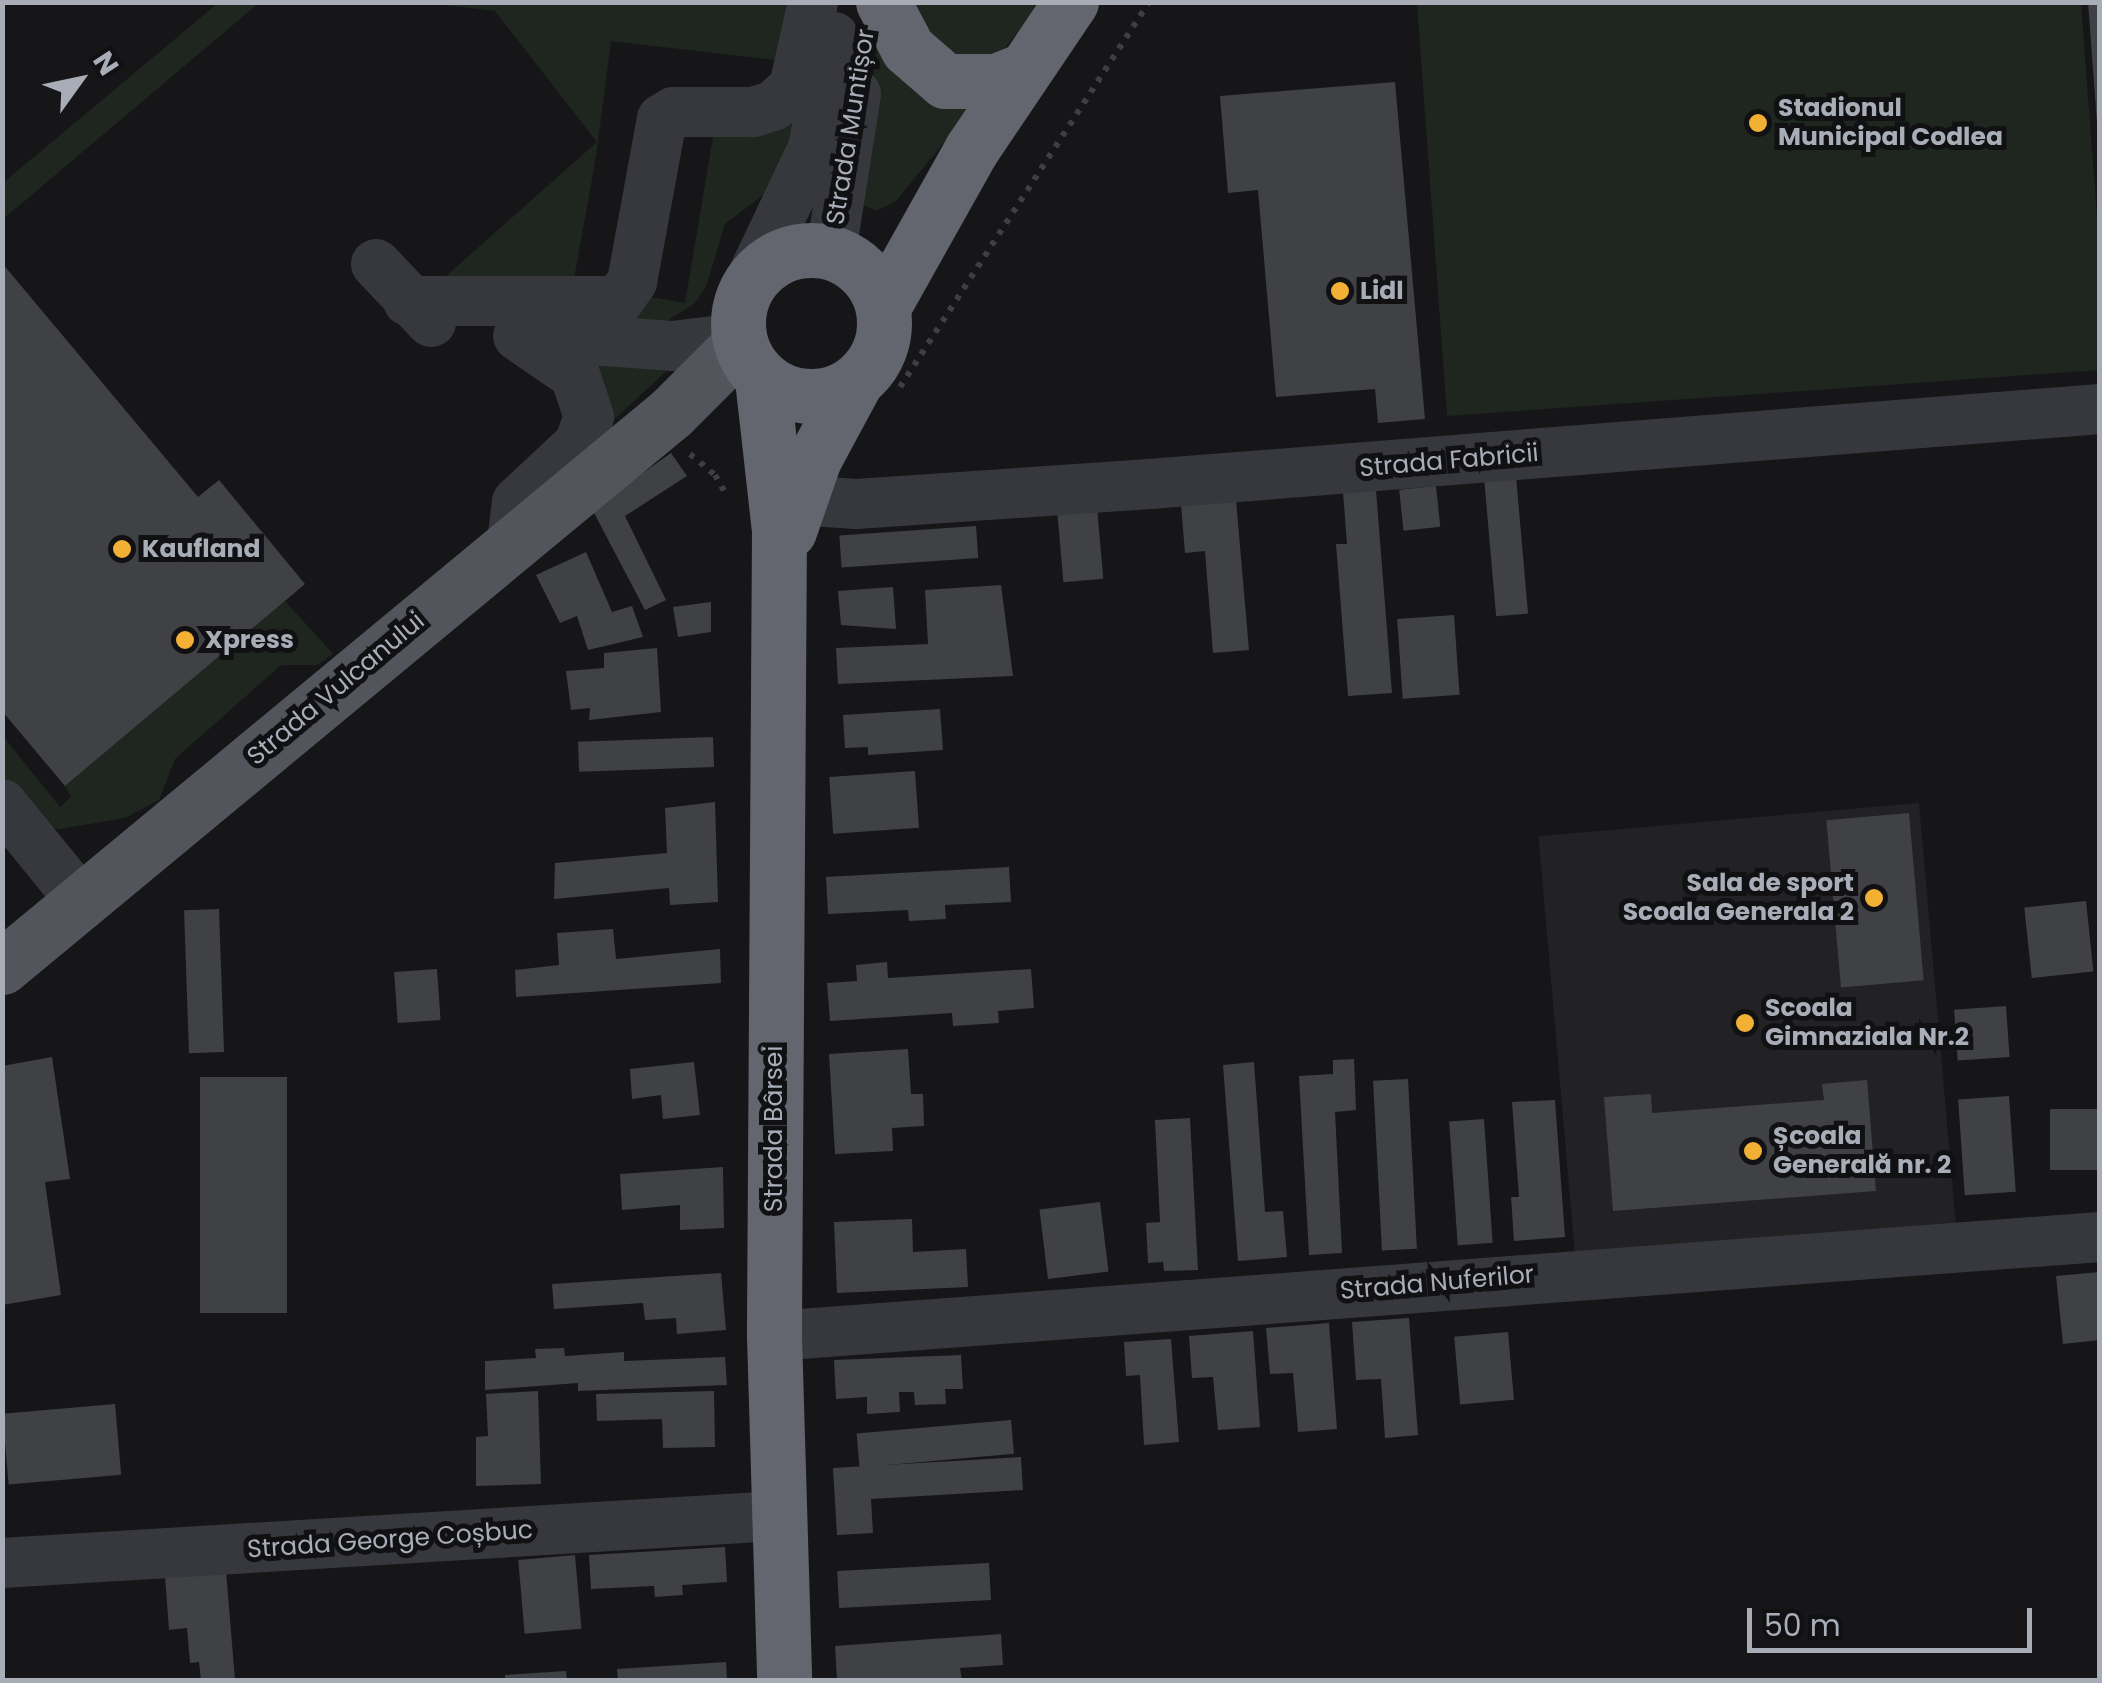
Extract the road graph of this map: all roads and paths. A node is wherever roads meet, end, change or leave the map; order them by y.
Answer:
1 (814, 2) edge
2 (838, 2) edge
3 (871, 2) edge
4 (883, 2) edge
5 (1071, 2) edge
6 (1149, 2) edge
7 (1023, 70) junction
8 (971, 150) junction
9 (838, 255) junction
10 (749, 283) junction
11 (883, 307) junction
12 (518, 336) junction
13 (748, 358) junction
14 (872, 393) junction
15 (2100, 409) edge
16 (657, 424) junction
17 (729, 500) dead end
18 (798, 500) junction
19 (512, 542) junction
20 (779, 578) junction
21 (2, 804) edge
22 (82, 901) junction
23 (2, 967) edge
24 (2100, 1238) edge
25 (774, 1336) junction
26 (778, 1516) junction
27 (2, 1563) edge
28 (784, 1680) edge

1 - 12 street
2 - 10 street, Strada Muntișor
3 - 9 street, Strada Muntișor
4 - 7 highway
5 - 7 highway
6 - 14 path
7 - 8 highway
8 - 9 highway
8 - 11 highway
9 - 10 highway
9 - 11 highway
10 - 13 highway
11 - 14 highway
12 - 13 street
12 - 19 street
13 - 14 highway
13 - 16 main road, Strada Vulcanului
13 - 20 highway, Strada Bârsei
14 - 18 highway, Strada Bârsei
15 - 18 street, Strada Fabricii
16 - 17 path
16 - 19 main road, Strada Vulcanului
18 - 20 highway, Strada Bârsei
19 - 22 main road, Strada Vulcanului
20 - 25 highway, Strada Bârsei
21 - 22 street
22 - 23 main road, Strada Vulcanului
24 - 25 street, Strada Nuferilor
25 - 26 highway, Strada Bârsei
26 - 27 street, Strada George Coșbuc
26 - 28 highway, Strada Bârsei

